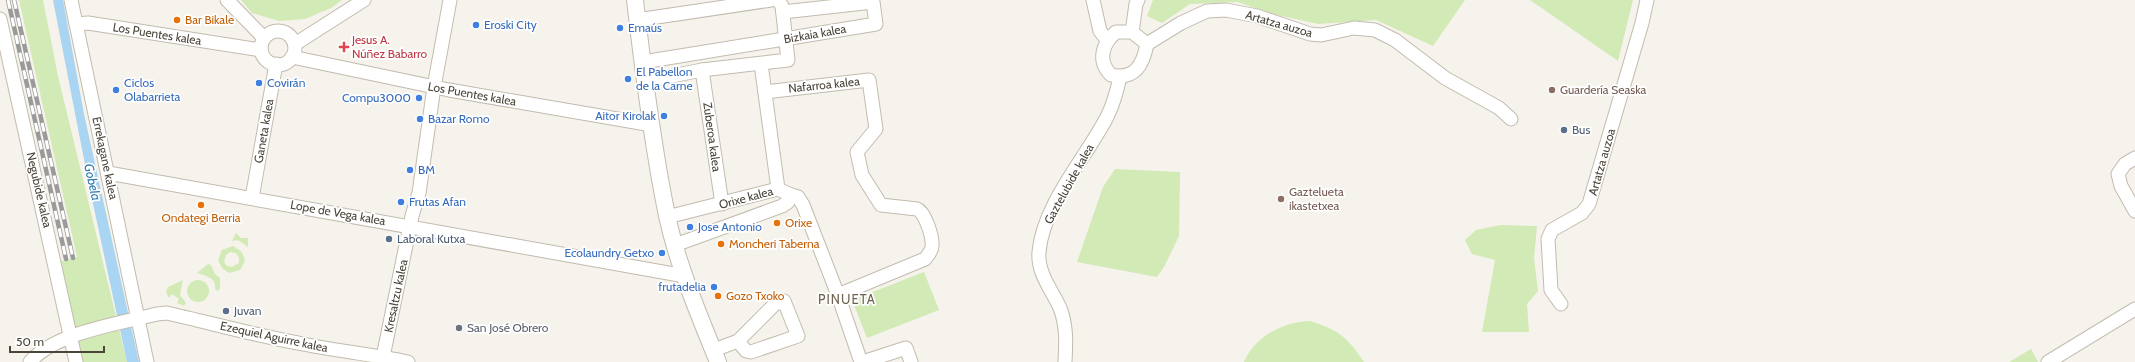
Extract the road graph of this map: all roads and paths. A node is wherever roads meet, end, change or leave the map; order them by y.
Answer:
1 (71, 0) edge
2 (227, 0) edge
3 (364, 0) edge
4 (450, 0) edge
5 (638, 0) edge
6 (771, 0) edge
7 (778, 0) edge
8 (1093, 0) edge
9 (1138, 0) edge
10 (1647, 0) edge
11 (865, 1) edge
12 (849, 2) edge
13 (798, 5) edge
14 (783, 12) junction
15 (637, 20) junction
16 (1, 24) edge
17 (76, 24) junction
18 (1132, 32) junction
19 (786, 39) junction
20 (1107, 40) junction
21 (263, 44) junction
22 (295, 44) junction
23 (1147, 44) junction
24 (292, 57) junction
25 (643, 62) junction
26 (276, 64) junction
27 (761, 64) junction
28 (702, 70) junction
29 (1120, 77) junction
30 (646, 81) junction
31 (434, 87) junction
32 (764, 92) junction
33 (1511, 119) dead end
34 (652, 125) junction
35 (2135, 158) edge
36 (108, 173) junction
37 (778, 189) junction
38 (791, 195) junction
39 (252, 198) junction
40 (722, 204) junction
41 (2135, 211) edge
42 (667, 217) junction
43 (411, 226) junction
44 (675, 245) junction
45 (685, 276) junction
46 (838, 295) junction
47 (1561, 304) dead end
48 (2135, 309) edge
49 (135, 320) junction
50 (71, 336) junction
51 (738, 342) junction
52 (716, 356) edge
53 (383, 357) junction
54 (30, 362) edge
55 (76, 362) edge
56 (147, 362) edge
57 (408, 362) edge
58 (862, 362) edge
59 (911, 362) edge
60 (1064, 362) edge
61 (2048, 362) edge

1 - 17 street, Errekagane kalea
2 - 21 street
3 - 22 street
4 - 31 street, Kresaltzu kalea
5 - 15 street
6 - 15 street
7 - 14 street
8 - 20 street
9 - 18 street
10 - 47 street, Artatza auzoa
11 - 12 street, Bizkaia kalea
11 - 19 street, Bizkaia kalea
12 - 13 street, Bizkaia kalea
13 - 14 street, Bizkaia kalea
14 - 19 street
15 - 25 street
16 - 50 street, Negubide kalea
17 - 21 street, Los Puentes kalea
17 - 36 street, Errekagane kalea
18 - 20 street
18 - 23 street
19 - 25 street, Bizkaia kalea
19 - 27 street, Bizkaia kalea
20 - 29 street
21 - 22 street
21 - 26 street
22 - 24 street
23 - 29 street
23 - 33 street, Artatza auzoa
24 - 26 street
24 - 31 street, Los Puentes kalea
25 - 30 street
26 - 39 street, Ganeta kalea
27 - 28 street, Bizkaia kalea
27 - 32 street
28 - 30 street, Bizkaia kalea
28 - 40 street, Zuberoa kalea
29 - 60 street, Gaztelubide kalea
30 - 34 street
31 - 34 street, Los Puentes kalea
31 - 43 street, Kresaltzu kalea
32 - 37 street
32 - 46 street, Nafarroa kalea
34 - 42 street
35 - 41 street
36 - 39 street, Lope de Vega kalea
36 - 49 street, Errekagane kalea
37 - 38 street, Orixe kalea
37 - 40 street, Orixe kalea
38 - 44 street, Orixe kalea
38 - 46 street
39 - 43 street, Lope de Vega kalea
40 - 42 street, Orixe kalea
42 - 44 street
43 - 45 street, Lope de Vega kalea
43 - 53 street, Kresaltzu kalea
44 - 45 street
45 - 52 street
46 - 58 street
48 - 61 street
49 - 50 street, Ezequiel Aguirre kalea
49 - 53 street, Ezequiel Aguirre kalea
49 - 56 street, Errekagane kalea
50 - 54 street, Ezequiel Aguirre kalea
50 - 55 street, Negubide kalea
51 - 51 street
51 - 52 street
53 - 57 street, Ezequiel Aguirre kalea
58 - 59 street

